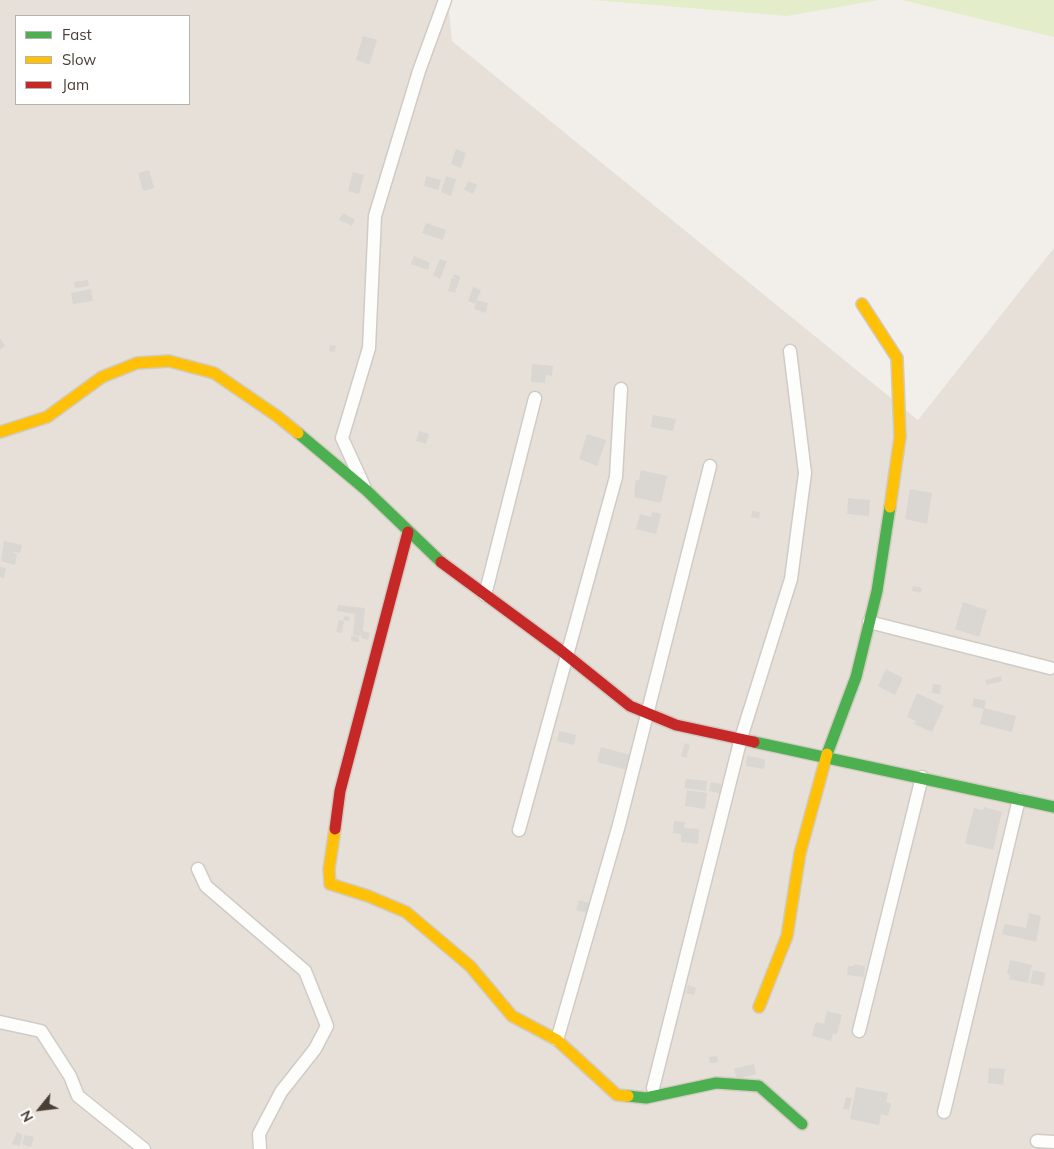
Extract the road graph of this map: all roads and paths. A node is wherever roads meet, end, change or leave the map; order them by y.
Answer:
1 (445, 0) edge
2 (862, 304) dead end
3 (790, 350) dead end
4 (621, 389) dead end
5 (535, 398) dead end
6 (0, 432) edge
7 (710, 466) dead end
8 (366, 490) junction
9 (408, 532) junction
10 (485, 594) junction
11 (869, 622) junction
12 (566, 655) junction
13 (1050, 668) dead end
14 (648, 713) junction
15 (741, 738) junction
16 (826, 756) junction
17 (922, 777) junction
18 (1019, 799) junction
19 (1054, 807) edge
20 (518, 830) dead end
21 (198, 869) dead end
22 (758, 1007) dead end
23 (0, 1022) edge
24 (859, 1031) dead end
25 (557, 1040) junction
26 (653, 1088) dead end
27 (944, 1112) dead end
28 (802, 1124) dead end
29 (1038, 1141) dead end
30 (1054, 1142) edge
31 (144, 1149) edge
32 (260, 1149) edge

1 - 8 street
2 - 11 street
3 - 15 street
4 - 12 street
5 - 10 street
6 - 8 street
7 - 14 street
8 - 9 street
9 - 10 street
9 - 25 street
10 - 12 street
11 - 13 street
11 - 16 street
12 - 14 street
12 - 20 street
14 - 15 street
14 - 25 street
15 - 16 street
15 - 26 street
16 - 17 street
16 - 22 street
17 - 18 street
17 - 24 street
18 - 19 street
18 - 27 street
21 - 32 street
23 - 31 street
25 - 28 street
29 - 30 street

